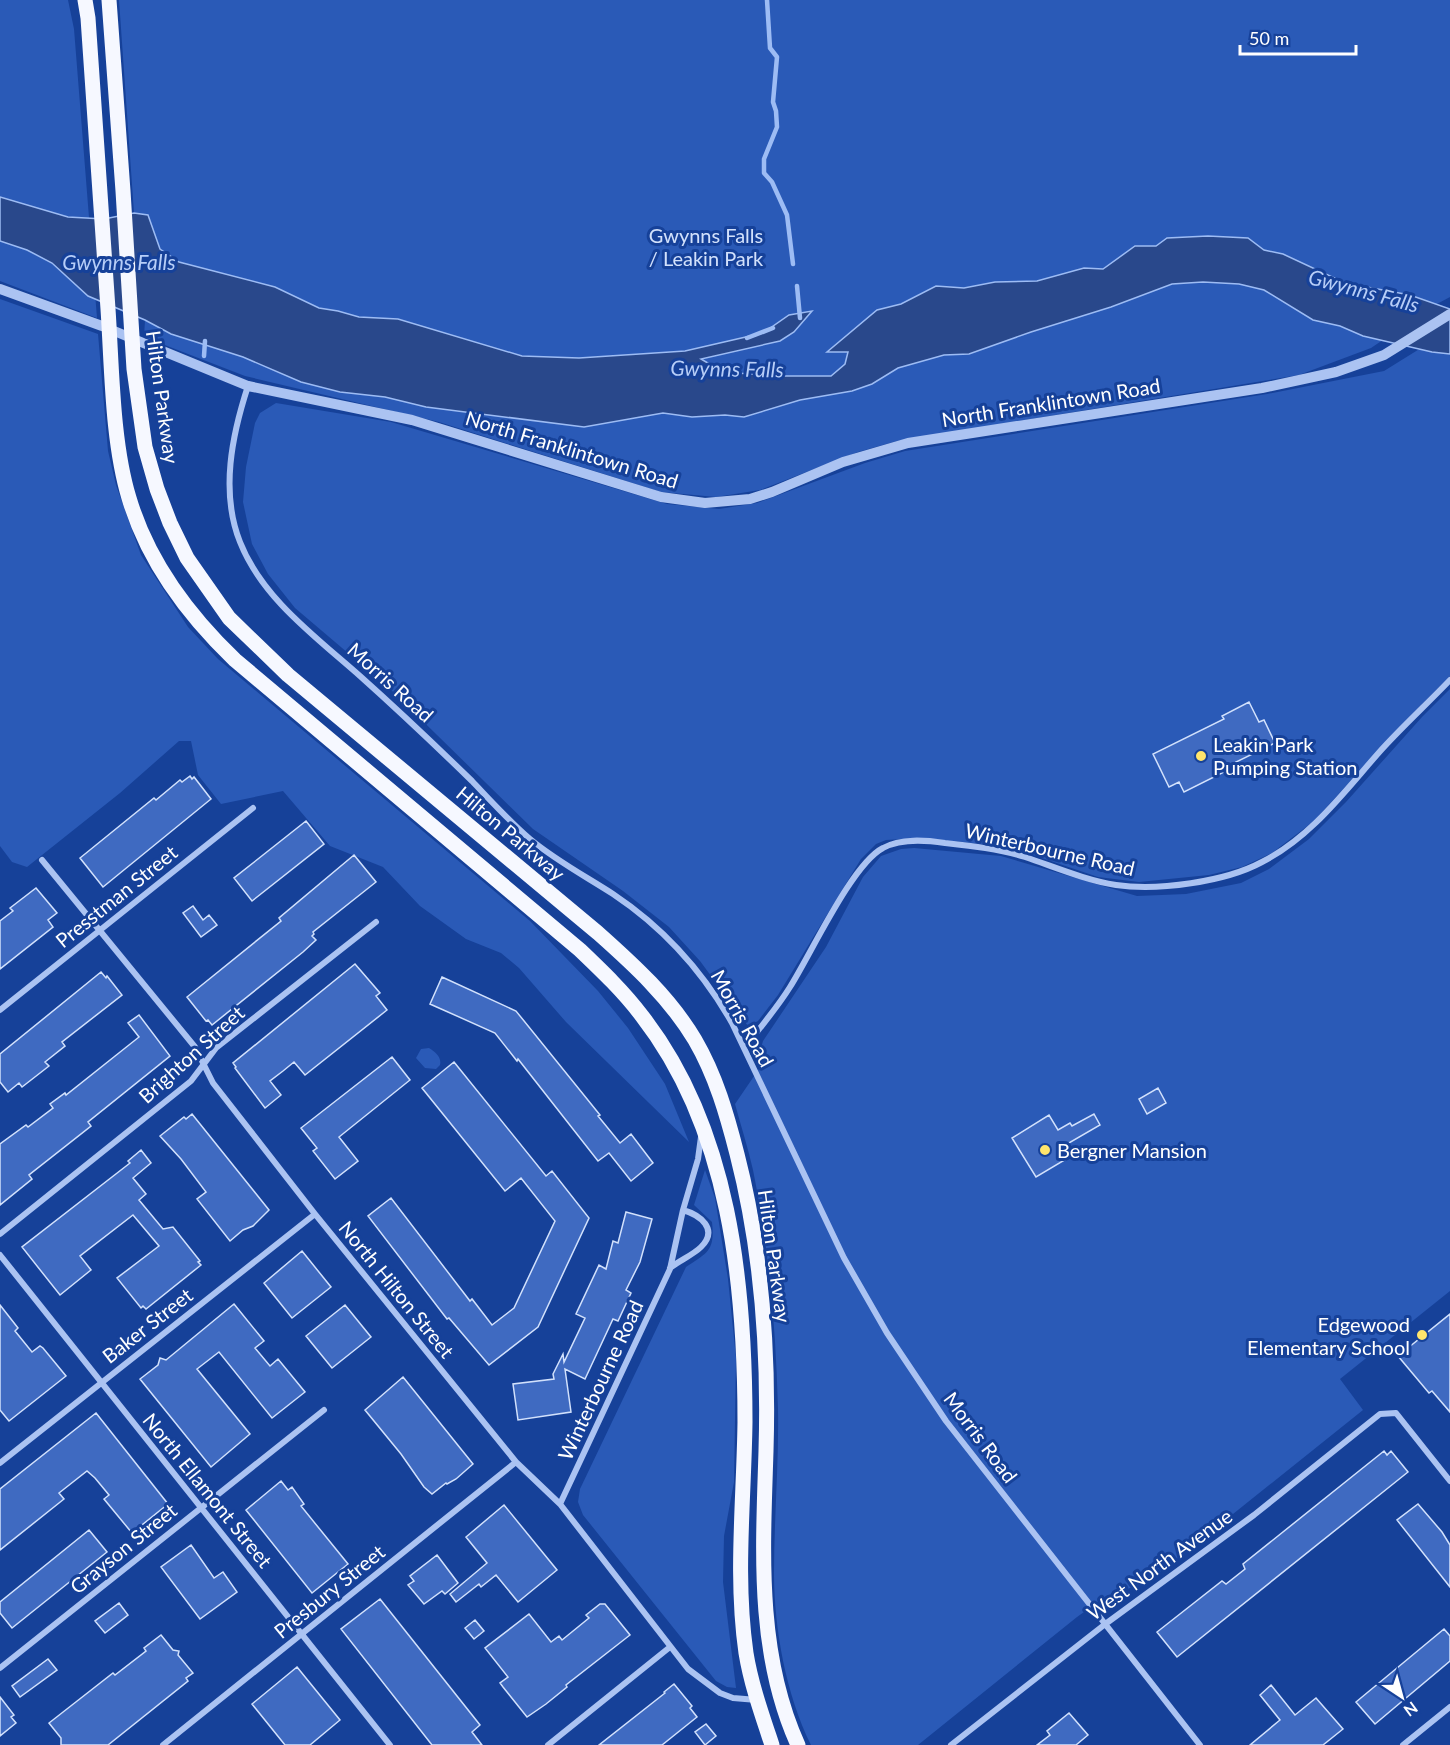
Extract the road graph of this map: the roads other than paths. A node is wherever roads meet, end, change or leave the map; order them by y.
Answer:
1 (85, 0) edge
2 (109, 0) edge
3 (0, 289) edge
4 (1450, 314) edge
5 (248, 386) junction
6 (1450, 680) edge
7 (253, 808) dead end
8 (42, 860) dead end
9 (376, 922) dead end
10 (100, 930) junction
11 (0, 1010) edge
12 (744, 1048) junction
13 (204, 1064) junction
14 (702, 1125) junction
15 (683, 1210) junction
16 (315, 1214) junction
17 (0, 1234) edge
18 (0, 1255) edge
19 (670, 1269) junction
20 (100, 1382) junction
21 (324, 1410) dead end
22 (516, 1462) junction
23 (0, 1463) edge
24 (1450, 1481) edge
25 (560, 1504) junction
26 (201, 1508) junction
27 (1104, 1625) junction
28 (302, 1634) junction
29 (670, 1647) junction
30 (0, 1668) edge
31 (757, 1700) junction
32 (1450, 1707) edge
33 (163, 1745) edge
34 (390, 1745) edge
35 (548, 1745) edge
36 (771, 1745) edge
37 (798, 1745) edge
38 (951, 1745) edge
39 (1200, 1745) edge
40 (1403, 1745) edge

1 - 14 main road, Hilton Parkway
2 - 37 main road, Hilton Parkway
3 - 5 street, North Franklintown Road
4 - 5 street, North Franklintown Road
5 - 12 street, Morris Road
6 - 12 street, Winterbourne Road
7 - 10 street, Presstman Street
8 - 10 street, North Hilton Street
9 - 13 street, Brighton Street
10 - 11 street, Presstman Street
10 - 13 street, North Hilton Street
12 - 27 street, Morris Road
13 - 16 street, North Hilton Street
13 - 17 street, Brighton Street
14 - 15 street, Winterbourne Road
14 - 31 main road, Hilton Parkway
15 - 19 street, Winterbourne Road
15 - 19 street, Winterbourne Road
16 - 20 street, Baker Street
16 - 22 street, North Hilton Street
18 - 20 street, North Ellamont Street
19 - 25 street, Winterbourne Road
20 - 23 street, Baker Street
20 - 26 street, North Ellamont Street
21 - 26 street, Grayson Street
22 - 25 street, North Hilton Street
22 - 28 street, Presbury Street
24 - 27 street, West North Avenue
25 - 29 street, North Hilton Street
26 - 28 street, North Ellamont Street
26 - 30 street, Grayson Street
27 - 38 street, West North Avenue
27 - 39 street, Morris Road
28 - 33 street, Presbury Street
28 - 34 street, North Ellamont Street
29 - 31 street, North Hilton Street
29 - 35 street
31 - 36 main road, Hilton Parkway
32 - 40 street

